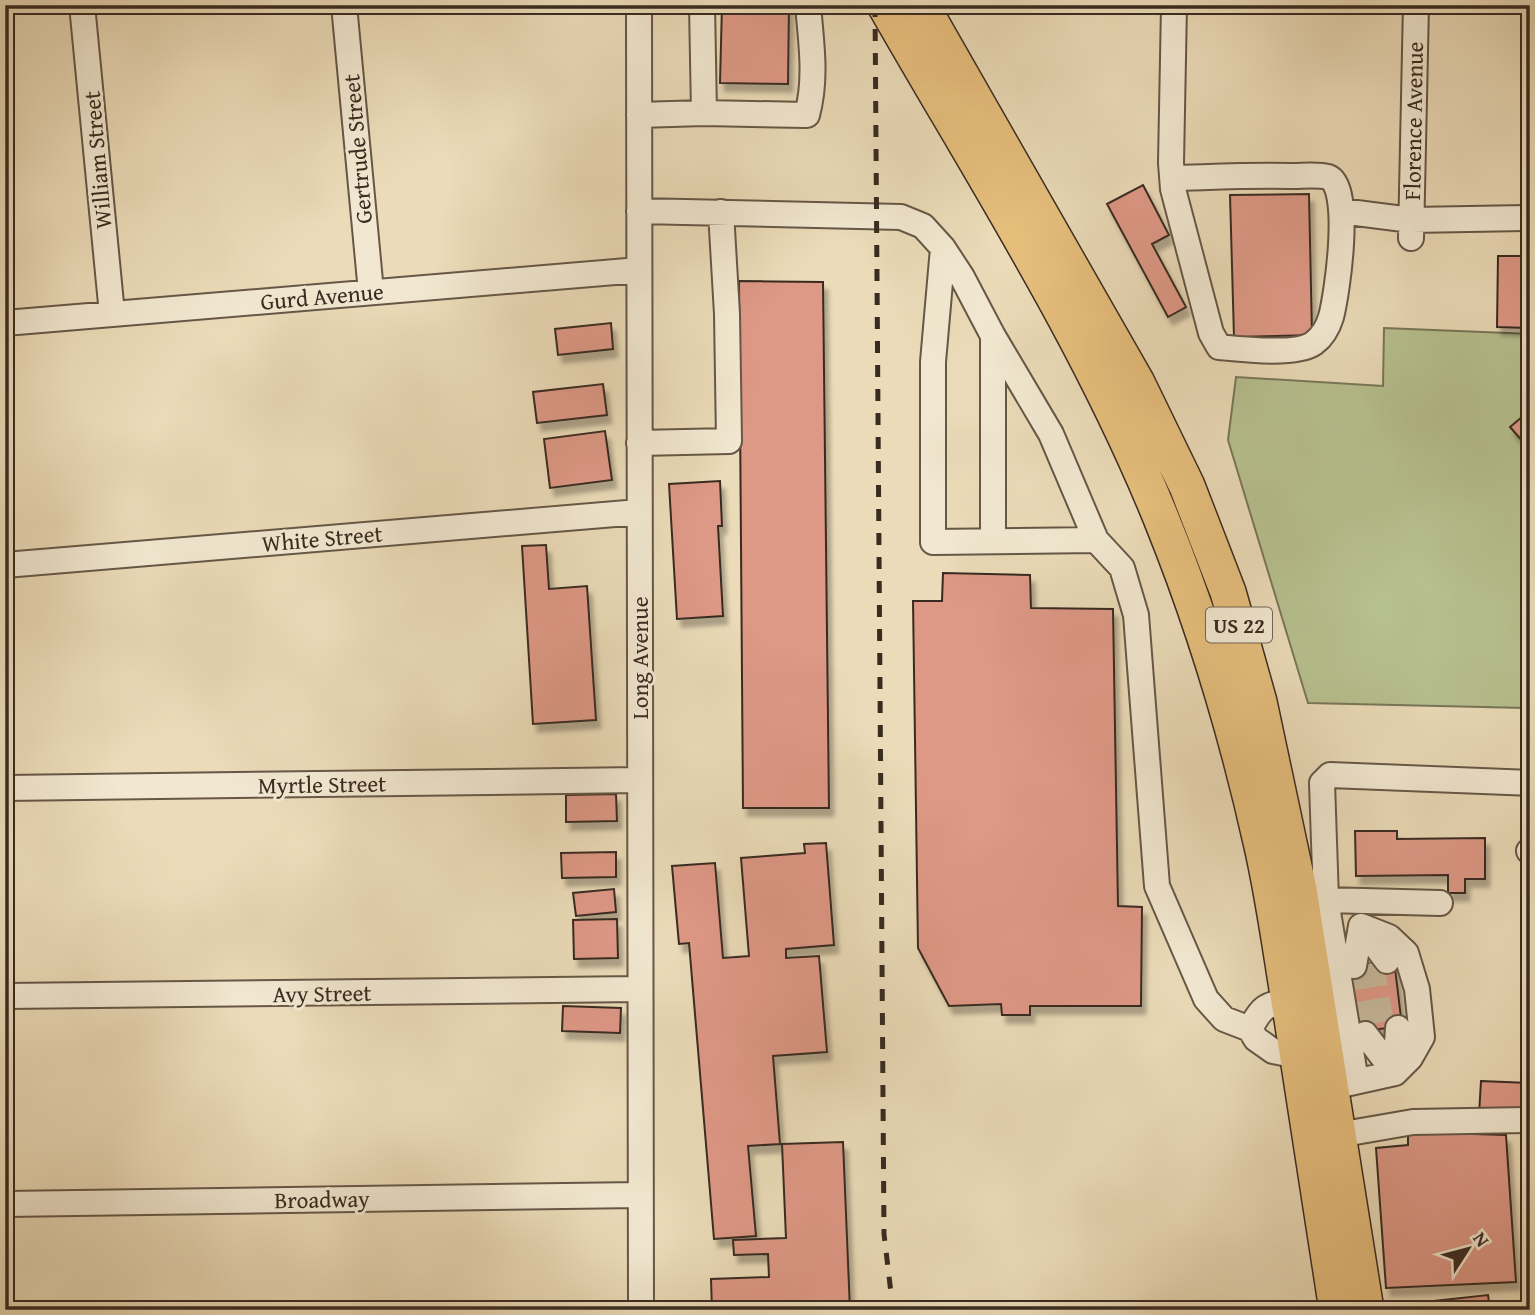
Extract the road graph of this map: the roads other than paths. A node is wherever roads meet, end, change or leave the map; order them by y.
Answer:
1 (82, 5) edge
2 (344, 5) edge
3 (639, 5) edge
4 (702, 5) edge
5 (808, 5) edge
6 (885, 5) edge
7 (1174, 5) edge
8 (1416, 5) edge
9 (921, 6) edge
10 (704, 113) junction
11 (639, 115) junction
12 (1173, 178) junction
13 (639, 211) junction
14 (1341, 211) junction
15 (721, 212) junction
16 (1530, 218) edge
17 (1411, 229) junction
18 (943, 248) junction
19 (639, 270) junction
20 (371, 292) junction
21 (112, 314) junction
22 (5, 323) edge
23 (993, 336) junction
24 (639, 443) junction
25 (639, 512) junction
26 (1096, 540) junction
27 (993, 541) junction
28 (5, 565) edge
29 (639, 780) junction
30 (1530, 783) edge
31 (5, 788) edge
32 (1322, 810) junction
33 (1285, 818) junction
34 (1326, 900) junction
35 (1440, 903) dead end
36 (1361, 926) junction
37 (1319, 928) junction
38 (1371, 963) tunnel mouth
39 (639, 989) junction
40 (5, 996) edge
41 (1289, 1002) junction
42 (1250, 1029) junction
43 (1382, 1031) tunnel mouth
44 (1298, 1056) junction
45 (1395, 1073) junction
46 (1343, 1084) junction
47 (1530, 1120) edge
48 (1338, 1135) junction
49 (639, 1195) junction
50 (5, 1203) edge
51 (641, 1310) edge
52 (1337, 1310) edge
53 (1366, 1310) edge

1 - 21 street, William Street
2 - 20 street, Gertrude Street
3 - 11 street, Long Avenue
4 - 10 street
5 - 10 street
6 - 41 highway, US 22
7 - 12 street
8 - 17 street, Florence Avenue
9 - 33 highway, US 22
10 - 11 street
11 - 13 street, Long Avenue
12 - 14 street
12 - 14 street
13 - 15 street
13 - 19 street, Long Avenue
14 - 17 street
15 - 18 street
15 - 24 street
16 - 17 street
18 - 23 street
18 - 27 street
19 - 20 street, Gurd Avenue
19 - 24 street, Long Avenue
20 - 21 street, Gurd Avenue
21 - 22 street, Gurd Avenue
23 - 26 street
23 - 27 street
24 - 25 street, Long Avenue
25 - 28 street, White Street
25 - 29 street, Long Avenue
26 - 27 street
26 - 42 street
29 - 31 street, Myrtle Street
29 - 39 street, Long Avenue
30 - 32 street
32 - 33 street
32 - 34 street
33 - 37 highway, US 22
34 - 35 street
34 - 37 street
36 - 37 street
36 - 38 street
36 - 45 street
37 - 46 highway, US 22
39 - 40 street, Avy Street
39 - 49 street, Long Avenue
41 - 42 street
41 - 44 highway, US 22
42 - 44 street
43 - 45 street
44 - 52 highway, US 22
45 - 46 street
46 - 48 highway, US 22
47 - 48 street
48 - 53 highway, US 22
49 - 50 street, Broadway
49 - 51 street, Long Avenue

